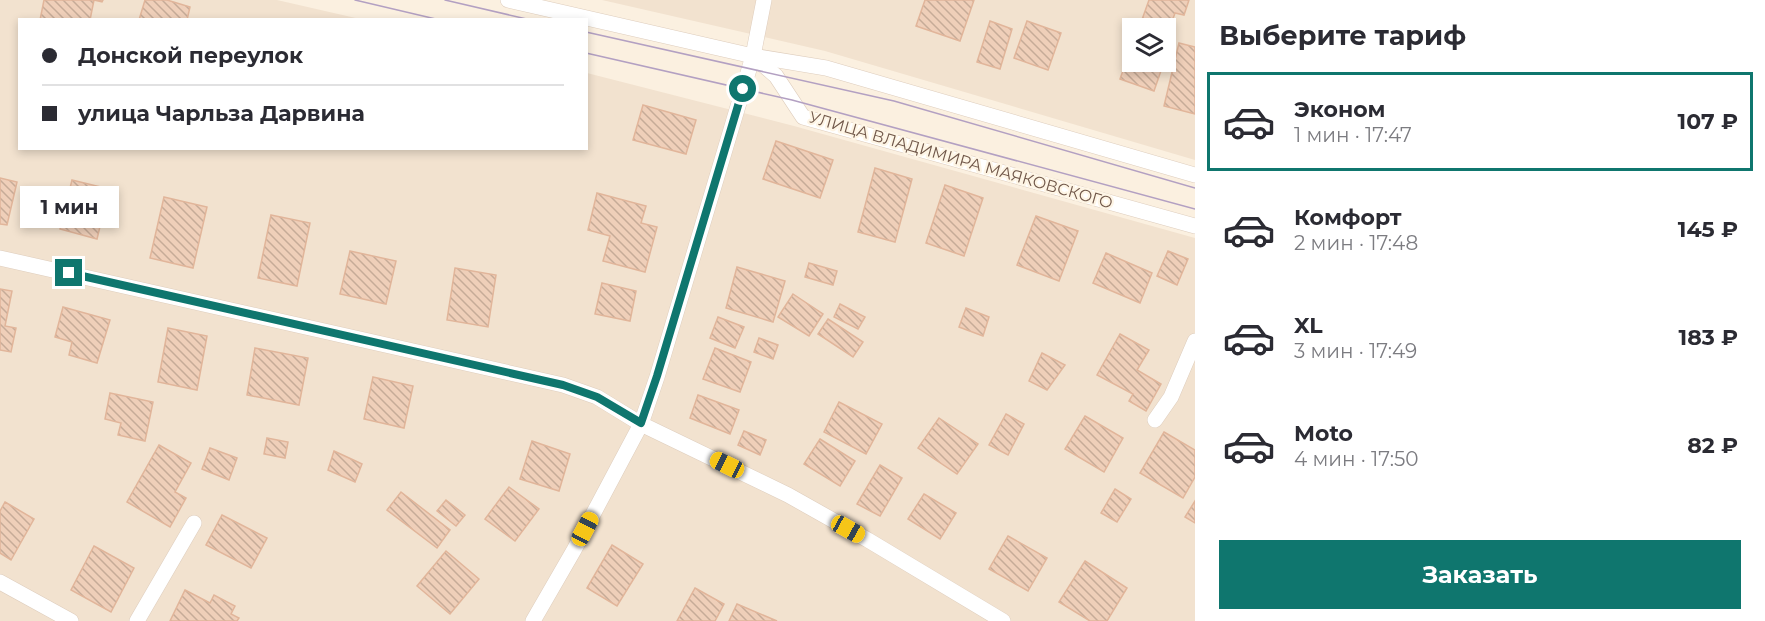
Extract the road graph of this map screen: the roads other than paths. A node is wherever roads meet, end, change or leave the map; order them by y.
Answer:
1 (508, 0) edge
2 (764, 0) edge
3 (587, 18) edge
4 (588, 18) edge
5 (753, 56) junction
6 (1195, 175) edge
7 (1195, 226) edge
8 (0, 258) edge
9 (1195, 341) edge
10 (1155, 420) dead end
11 (641, 423) junction
12 (194, 523) dead end
13 (0, 582) edge
14 (71, 621) edge
15 (137, 621) edge
16 (533, 621) edge
17 (1003, 621) edge

1 - 3 lane, УЛИЦА ВЛАДИМИРА МАЯКОВСКОГО
2 - 5 lane
4 - 5 lane, УЛИЦА ВЛАДИМИРА МАЯКОВСКОГО
5 - 6 lane, УЛИЦА ВЛАДИМИРА МАЯКОВСКОГО
5 - 7 lane, УЛИЦА ВЛАДИМИРА МАЯКОВСКОГО
5 - 11 lane
8 - 11 lane
9 - 10 lane
11 - 16 lane
11 - 17 lane
12 - 15 lane
13 - 14 lane

